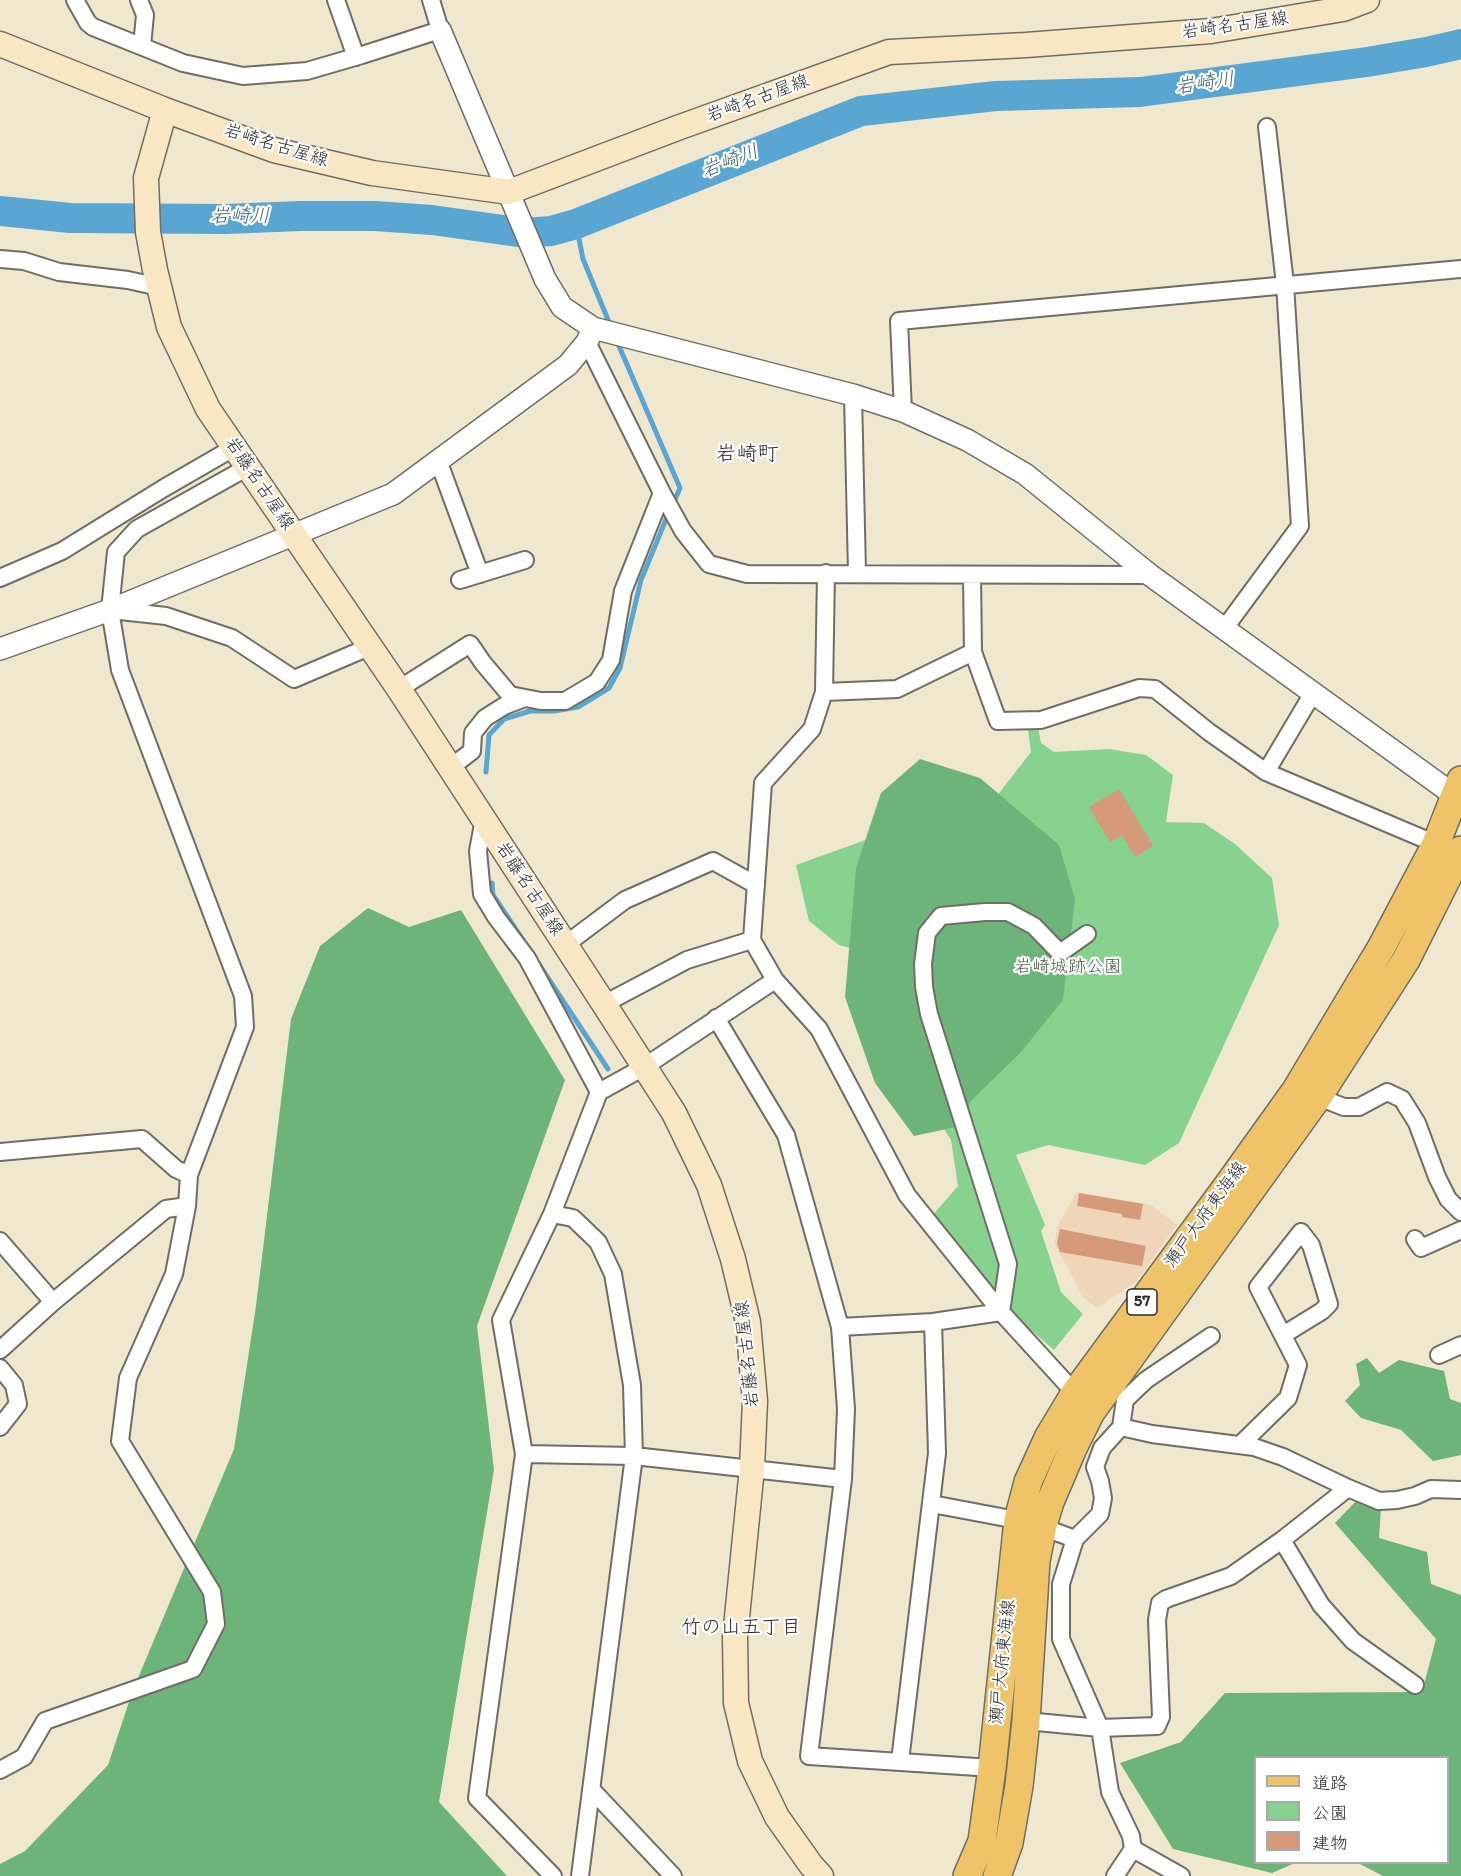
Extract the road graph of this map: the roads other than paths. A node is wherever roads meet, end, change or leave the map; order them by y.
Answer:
1 (75, 0) edge
2 (139, 0) edge
3 (336, 0) edge
4 (431, 0) edge
5 (1367, 0) edge
6 (440, 30) junction
7 (0, 44) edge
8 (142, 46) junction
9 (356, 57) junction
10 (165, 110) junction
11 (1267, 127) dead end
12 (511, 199) junction
13 (0, 259) edge
14 (1461, 269) edge
15 (157, 278) junction
16 (1285, 284) junction
17 (600, 333) junction
18 (853, 395) junction
19 (903, 411) junction
20 (235, 447) junction
21 (438, 460) junction
22 (248, 467) junction
23 (665, 498) junction
24 (294, 535) junction
25 (525, 560) dead end
26 (826, 573) junction
27 (857, 573) junction
28 (480, 574) junction
29 (972, 574) junction
30 (1150, 575) junction
31 (0, 578) edge
32 (460, 580) dead end
33 (110, 610) junction
34 (1224, 629) junction
35 (369, 647) junction
36 (0, 649) edge
37 (973, 652) junction
38 (399, 689) junction
39 (824, 692) junction
40 (1313, 693) junction
41 (525, 698) junction
42 (450, 768) junction
43 (1266, 772) junction
44 (1459, 791) edge
45 (484, 819) junction
46 (1453, 856) edge
47 (756, 885) junction
48 (1087, 934) dead end
49 (752, 940) junction
50 (566, 945) junction
51 (775, 980) junction
52 (604, 1004) junction
53 (716, 1018) junction
54 (644, 1067) junction
55 (599, 1092) junction
56 (1318, 1097) junction
57 (0, 1152) edge
58 (189, 1175) junction
59 (187, 1206) junction
60 (1461, 1212) edge
61 (552, 1214) junction
62 (1461, 1230) edge
63 (1415, 1239) dead end
64 (0, 1240) edge
65 (53, 1302) junction
66 (1001, 1312) junction
67 (933, 1322) junction
68 (840, 1328) junction
69 (1283, 1335) junction
70 (1211, 1336) dead end
71 (1461, 1345) edge
72 (0, 1350) edge
73 (1439, 1355) dead end
74 (0, 1368) edge
75 (1075, 1393) junction
76 (0, 1427) edge
77 (1121, 1427) junction
78 (1240, 1445) junction
79 (524, 1454) junction
80 (634, 1456) junction
81 (752, 1468) junction
82 (843, 1479) junction
83 (1348, 1488) junction
84 (1461, 1490) edge
85 (932, 1504) junction
86 (1031, 1522) junction
87 (1075, 1539) junction
88 (1282, 1540) junction
89 (1415, 1685) dead end
90 (1026, 1721) junction
91 (1100, 1728) junction
92 (900, 1761) junction
93 (992, 1768) junction
94 (0, 1770) edge
95 (592, 1790) junction
96 (1132, 1849) junction
97 (553, 1876) edge
98 (580, 1876) edge
99 (673, 1876) edge
100 (821, 1876) edge
101 (967, 1876) edge
102 (996, 1876) edge
103 (1115, 1876) edge
104 (1181, 1876) edge

1 - 8 street
2 - 8 street
3 - 9 street
4 - 6 street
5 - 12 main road, 岩崎名古屋線
6 - 9 street
6 - 12 street
7 - 10 main road
8 - 9 street
10 - 12 main road, 岩崎名古屋線
10 - 15 main road, 岩藤名古屋線
11 - 16 street
12 - 17 street
13 - 15 street
14 - 16 street
15 - 20 main road, 岩藤名古屋線
16 - 19 street
16 - 34 street
17 - 18 street
17 - 21 street
17 - 23 street
18 - 19 street
18 - 27 street
19 - 30 street
20 - 22 main road, 岩藤名古屋線
20 - 31 street
21 - 24 street
21 - 28 street
22 - 24 main road, 岩藤名古屋線
22 - 33 street
23 - 26 street
23 - 41 street
24 - 33 street
24 - 35 main road, 岩藤名古屋線
25 - 28 street
26 - 27 street
26 - 39 street
27 - 29 street
28 - 32 street
29 - 30 street
29 - 37 street
30 - 34 street
33 - 35 street
33 - 36 street
33 - 58 street
34 - 40 street
35 - 38 main road, 岩藤名古屋線
37 - 39 street
37 - 43 street
38 - 41 street
38 - 42 main road, 岩藤名古屋線
39 - 47 street
40 - 43 street
40 - 44 street
41 - 42 street
42 - 45 main road, 岩藤名古屋線
43 - 46 street
44 - 46 main road, 瀬戸大府東海線 / 57
45 - 50 main road, 岩藤名古屋線
45 - 55 street
46 - 56 main road, 瀬戸大府東海線 / 57
46 - 75 main road, 瀬戸大府東海線 / 57
47 - 49 street
47 - 50 street
48 - 66 street
49 - 51 street
49 - 52 street
50 - 52 main road, 岩藤名古屋線
51 - 53 street
51 - 66 street
52 - 54 main road, 岩藤名古屋線
53 - 54 street
53 - 68 street
54 - 55 street
54 - 81 main road, 岩藤名古屋線
55 - 61 street
56 - 60 street
56 - 86 main road, 瀬戸大府東海線 / 57
57 - 58 street
58 - 59 street
59 - 65 street
59 - 94 street
61 - 79 street
61 - 80 street
62 - 63 street
64 - 65 street
65 - 72 street
66 - 67 street
66 - 75 street
67 - 68 street
67 - 85 street
68 - 82 street
69 - 69 street
69 - 78 street
70 - 77 street
71 - 73 street
74 - 76 street
75 - 86 main road, 瀬戸大府東海線 / 57
77 - 78 street
77 - 87 street
78 - 83 street
79 - 80 street
79 - 97 street
80 - 81 street
80 - 95 street
81 - 82 street
81 - 100 main road, 岩藤名古屋線
82 - 92 street
83 - 84 street
83 - 88 street
85 - 86 street
85 - 92 street
86 - 87 street
86 - 90 main road, 瀬戸大府東海線 / 57
86 - 93 main road, 瀬戸大府東海線 / 57
87 - 91 street
88 - 89 street
88 - 91 street
90 - 91 street
90 - 102 main road, 瀬戸大府東海線 / 57
91 - 96 street
92 - 93 street
93 - 101 main road, 瀬戸大府東海線 / 57
95 - 98 street
95 - 99 street
96 - 103 street
96 - 104 street

